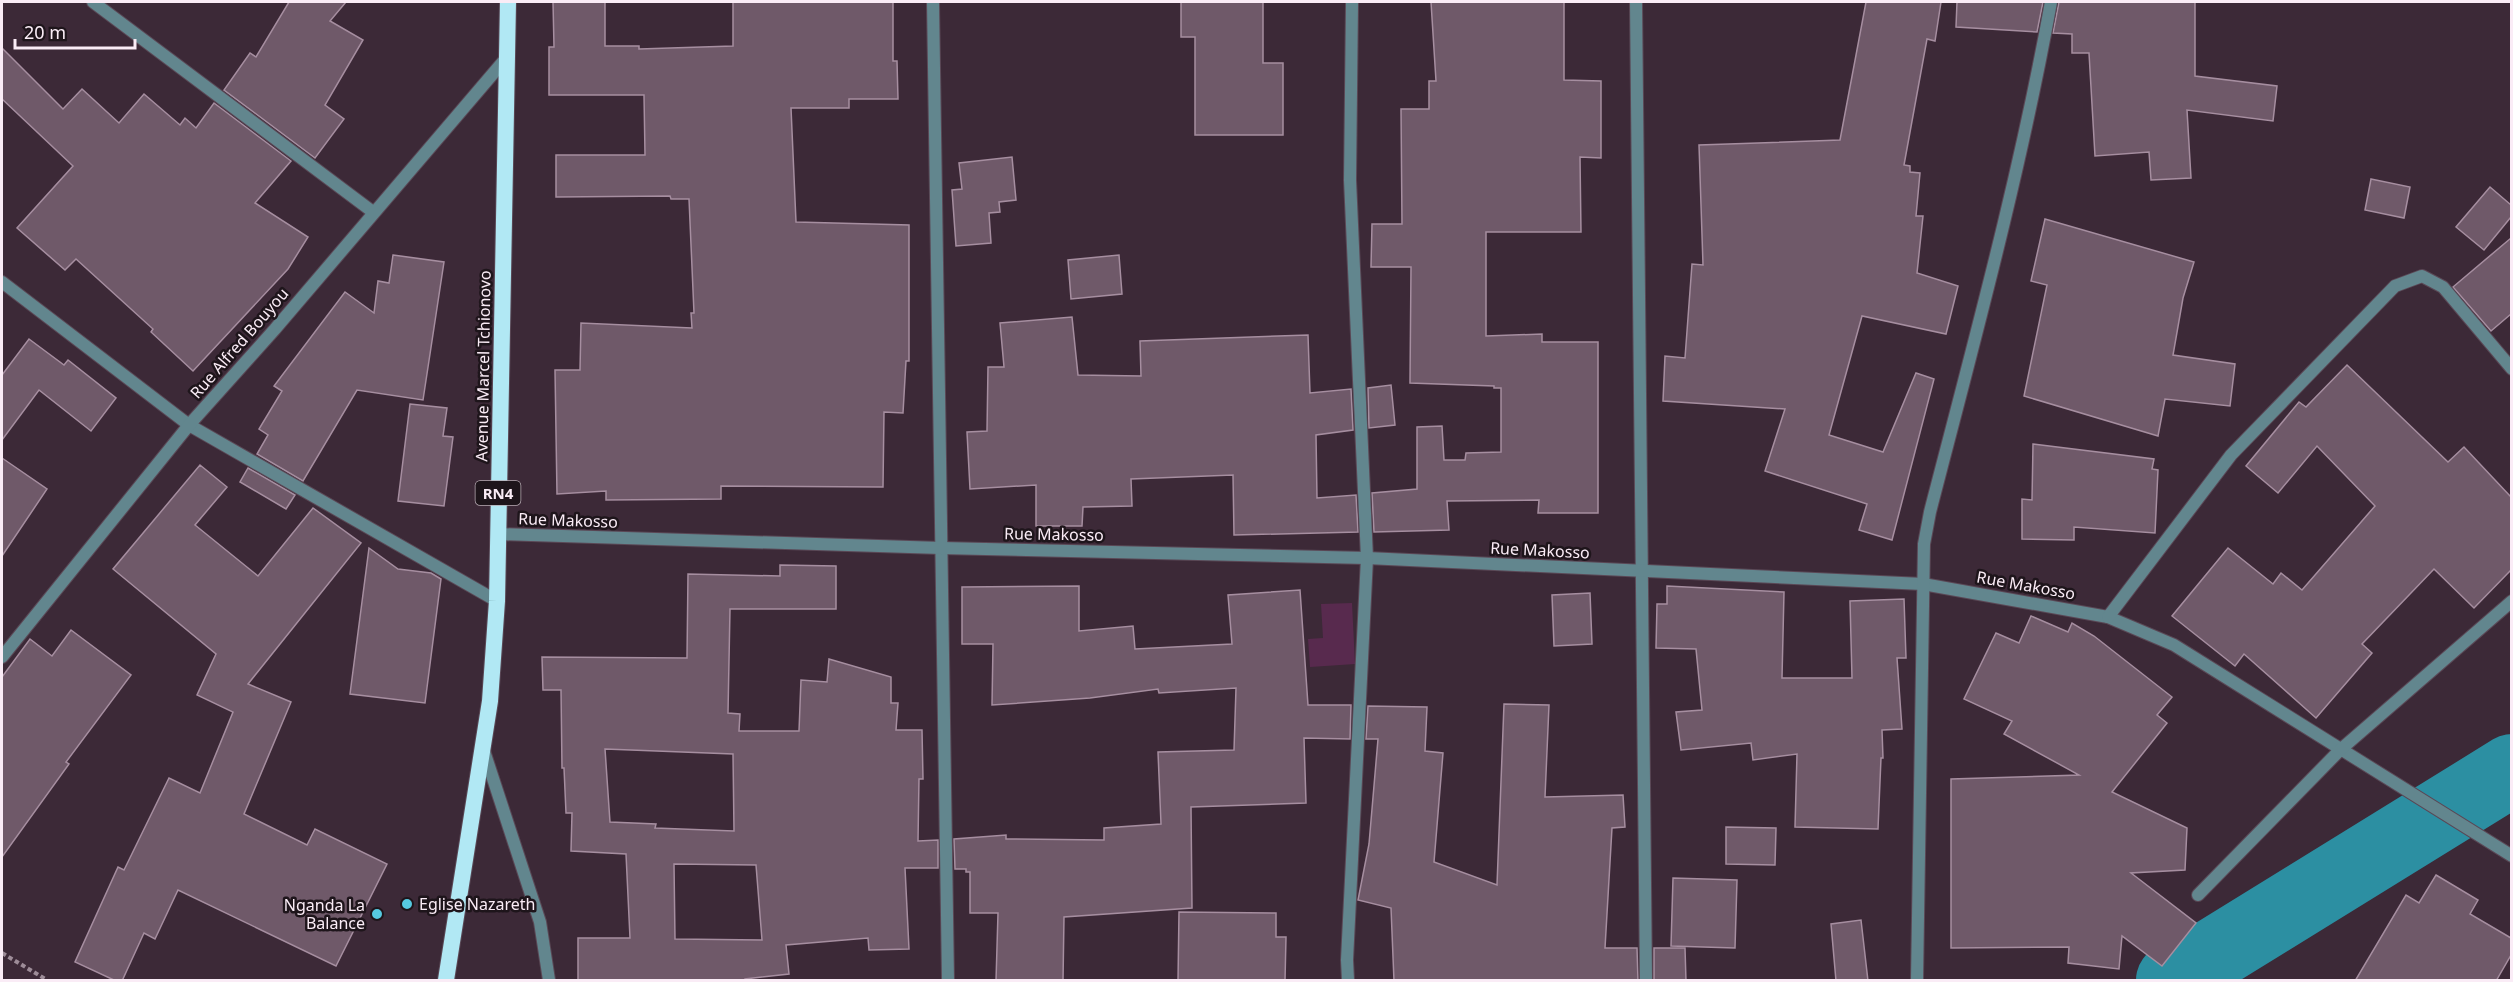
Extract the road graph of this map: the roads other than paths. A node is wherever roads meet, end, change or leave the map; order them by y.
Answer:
1 (93, 2) edge
2 (508, 2) edge
3 (933, 2) edge
4 (1352, 2) edge
5 (1636, 2) edge
6 (2051, 2) edge
7 (508, 56) junction
8 (373, 212) junction
9 (2, 282) edge
10 (2511, 369) edge
11 (189, 425) junction
12 (497, 534) junction
13 (941, 548) junction
14 (1367, 558) junction
15 (1641, 572) junction
16 (1923, 584) junction
17 (497, 601) junction
18 (2511, 601) edge
19 (2108, 617) junction
20 (2, 657) edge
21 (483, 749) junction
22 (2340, 750) junction
23 (2511, 856) edge
24 (2198, 895) dead end
25 (446, 981) edge
26 (549, 981) edge
27 (948, 981) edge
28 (1348, 981) edge
29 (1646, 981) edge
30 (1917, 981) edge

1 - 8 street
2 - 7 highway, Avenue Marcel Tchionovo / RN4
3 - 13 street
4 - 14 street
5 - 15 street
6 - 16 street
7 - 8 street, Rue Alfred Bouyou
7 - 12 highway, Avenue Marcel Tchionovo / RN4
8 - 11 street, Rue Alfred Bouyou
9 - 11 street
10 - 19 street
11 - 17 street
11 - 20 street, Rue Alfred Bouyou
12 - 13 street, Rue Makosso
12 - 17 highway, Avenue Marcel Tchionovo / RN4
13 - 14 street, Rue Makosso
13 - 27 street
14 - 15 street, Rue Makosso
14 - 28 street
15 - 16 street, Rue Makosso
15 - 29 street
16 - 19 street, Rue Makosso
16 - 30 street
17 - 21 highway, Avenue Marcel Tchionovo / RN4
18 - 22 street
19 - 22 street, Rue Makosso
21 - 25 highway, Avenue Marcel Tchionovo / RN4
21 - 26 street
22 - 23 street, Rue Makosso
22 - 24 street

